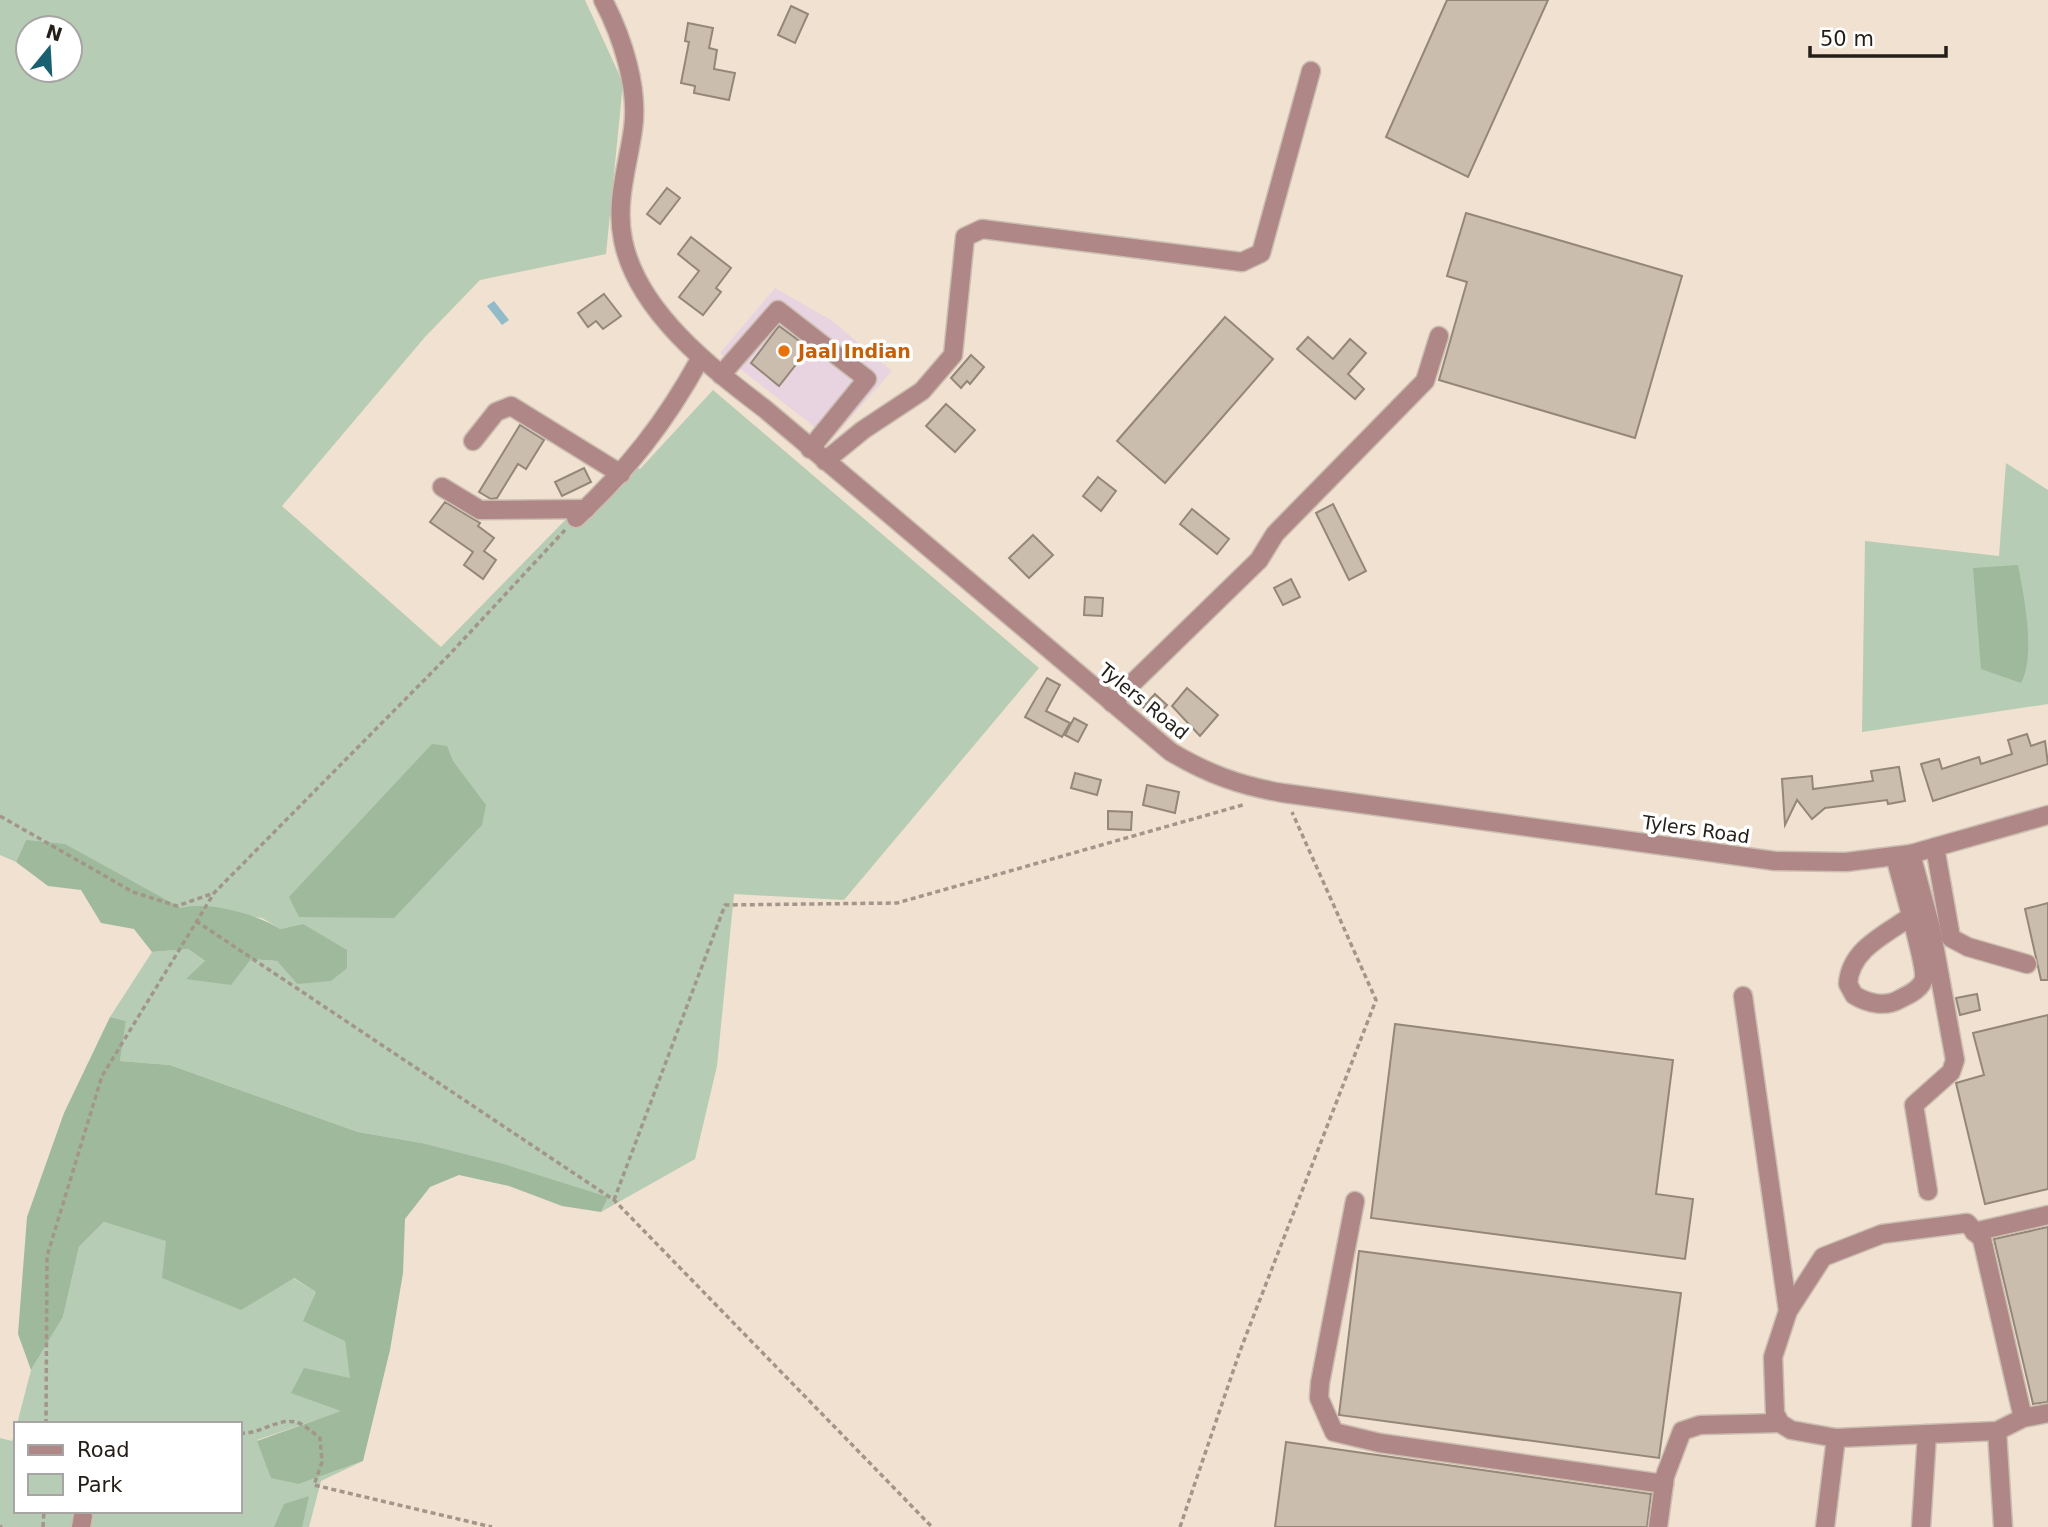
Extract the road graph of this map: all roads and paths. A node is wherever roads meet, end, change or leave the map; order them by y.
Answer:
1 (603, 0) edge
2 (1311, 71) dead end
3 (1439, 336) dead end
4 (700, 359) junction
5 (721, 375) junction
6 (473, 441) dead end
7 (810, 449) junction
8 (825, 461) junction
9 (621, 474) junction
10 (442, 487) dead end
11 (581, 513) junction
12 (1112, 703) junction
13 (1283, 793) junction
14 (2048, 815) edge
15 (0, 816) edge
16 (1935, 847) junction
17 (1903, 855) junction
18 (214, 892) junction
19 (1910, 918) junction
20 (196, 921) junction
21 (2027, 964) dead end
22 (1743, 996) dead end
23 (1928, 1191) dead end
24 (614, 1200) junction
25 (1355, 1201) dead end
26 (2048, 1215) edge
27 (1975, 1232) junction
28 (1788, 1311) junction
29 (2048, 1413) edge
30 (2023, 1418) junction
31 (46, 1422) edge
32 (1780, 1423) junction
33 (1997, 1431) junction
34 (242, 1433) edge
35 (1927, 1434) junction
36 (1836, 1438) junction
37 (1664, 1483) junction
38 (492, 1527) edge
39 (932, 1527) edge
40 (1180, 1527) edge
41 (1658, 1527) edge
42 (1825, 1527) edge
43 (1921, 1527) edge
44 (2003, 1527) edge

1 - 4 street, Tylers Road
2 - 8 street
3 - 12 street
4 - 5 street, Tylers Road
4 - 9 street
5 - 7 street, Tylers Road
5 - 7 street
6 - 9 street
7 - 8 street, Tylers Road
8 - 12 street, Tylers Road
9 - 11 street
10 - 11 street
11 - 18 path
12 - 13 street, Tylers Road
13 - 17 street, Tylers Road
13 - 24 path
13 - 40 path
14 - 16 street, Tylers Road
15 - 18 path
16 - 17 street, Tylers Road
16 - 21 street
17 - 19 street
17 - 23 street
18 - 20 path
19 - 19 street
20 - 24 path
20 - 31 path
22 - 28 street
24 - 39 path
25 - 37 street
26 - 27 street
27 - 28 street
27 - 30 street
28 - 32 street
29 - 30 street
30 - 33 street
32 - 36 street
32 - 37 street
33 - 35 street
33 - 44 street
34 - 38 path
35 - 36 street
35 - 43 street
36 - 42 street
37 - 41 street

